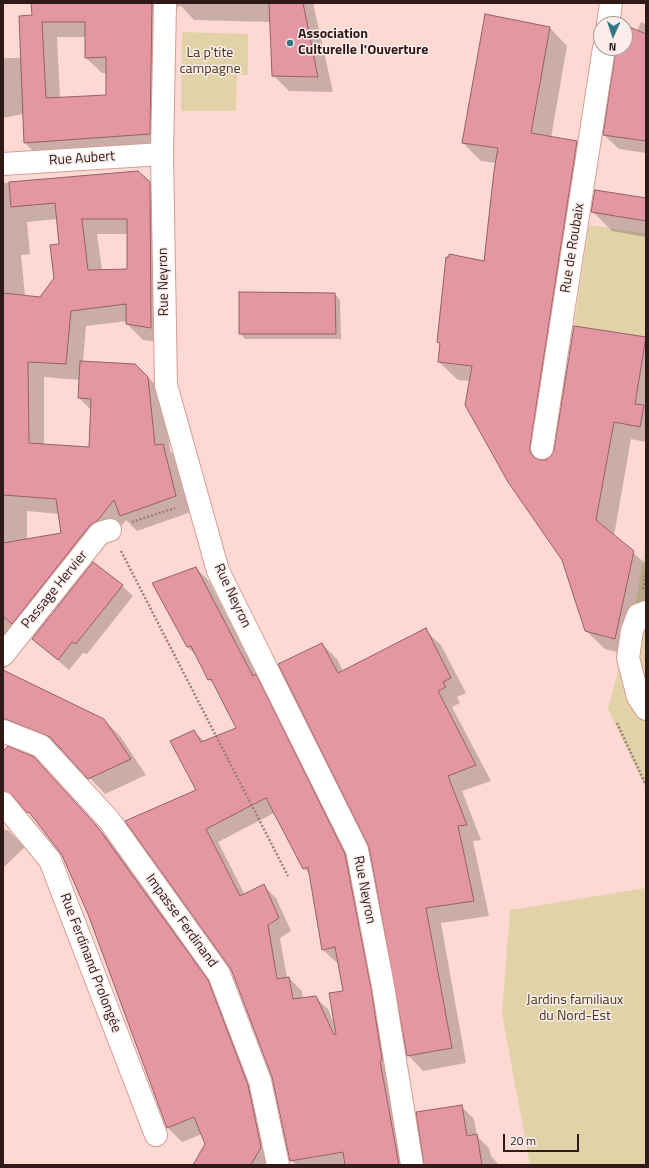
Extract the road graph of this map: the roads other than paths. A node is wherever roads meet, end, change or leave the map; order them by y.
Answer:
1 (165, 3) edge
2 (611, 3) edge
3 (609, 16) edge
4 (603, 56) edge
5 (162, 154) junction
6 (3, 164) edge
7 (542, 448) dead end
8 (110, 530) road end
9 (646, 612) edge
10 (3, 655) edge
11 (646, 709) edge
12 (3, 731) edge
13 (3, 803) edge
14 (156, 1135) dead end
15 (278, 1165) edge
16 (412, 1165) edge

1 - 5 street, Rue Neyron
2 - 3 street
4 - 7 street, Rue de Roubaix
5 - 6 street, Rue Aubert
5 - 16 street, Rue Neyron
8 - 10 street, Passage Hervier
9 - 11 street
12 - 15 street, Impasse Ferdinand
13 - 14 street, Rue Ferdinand Prolongée

